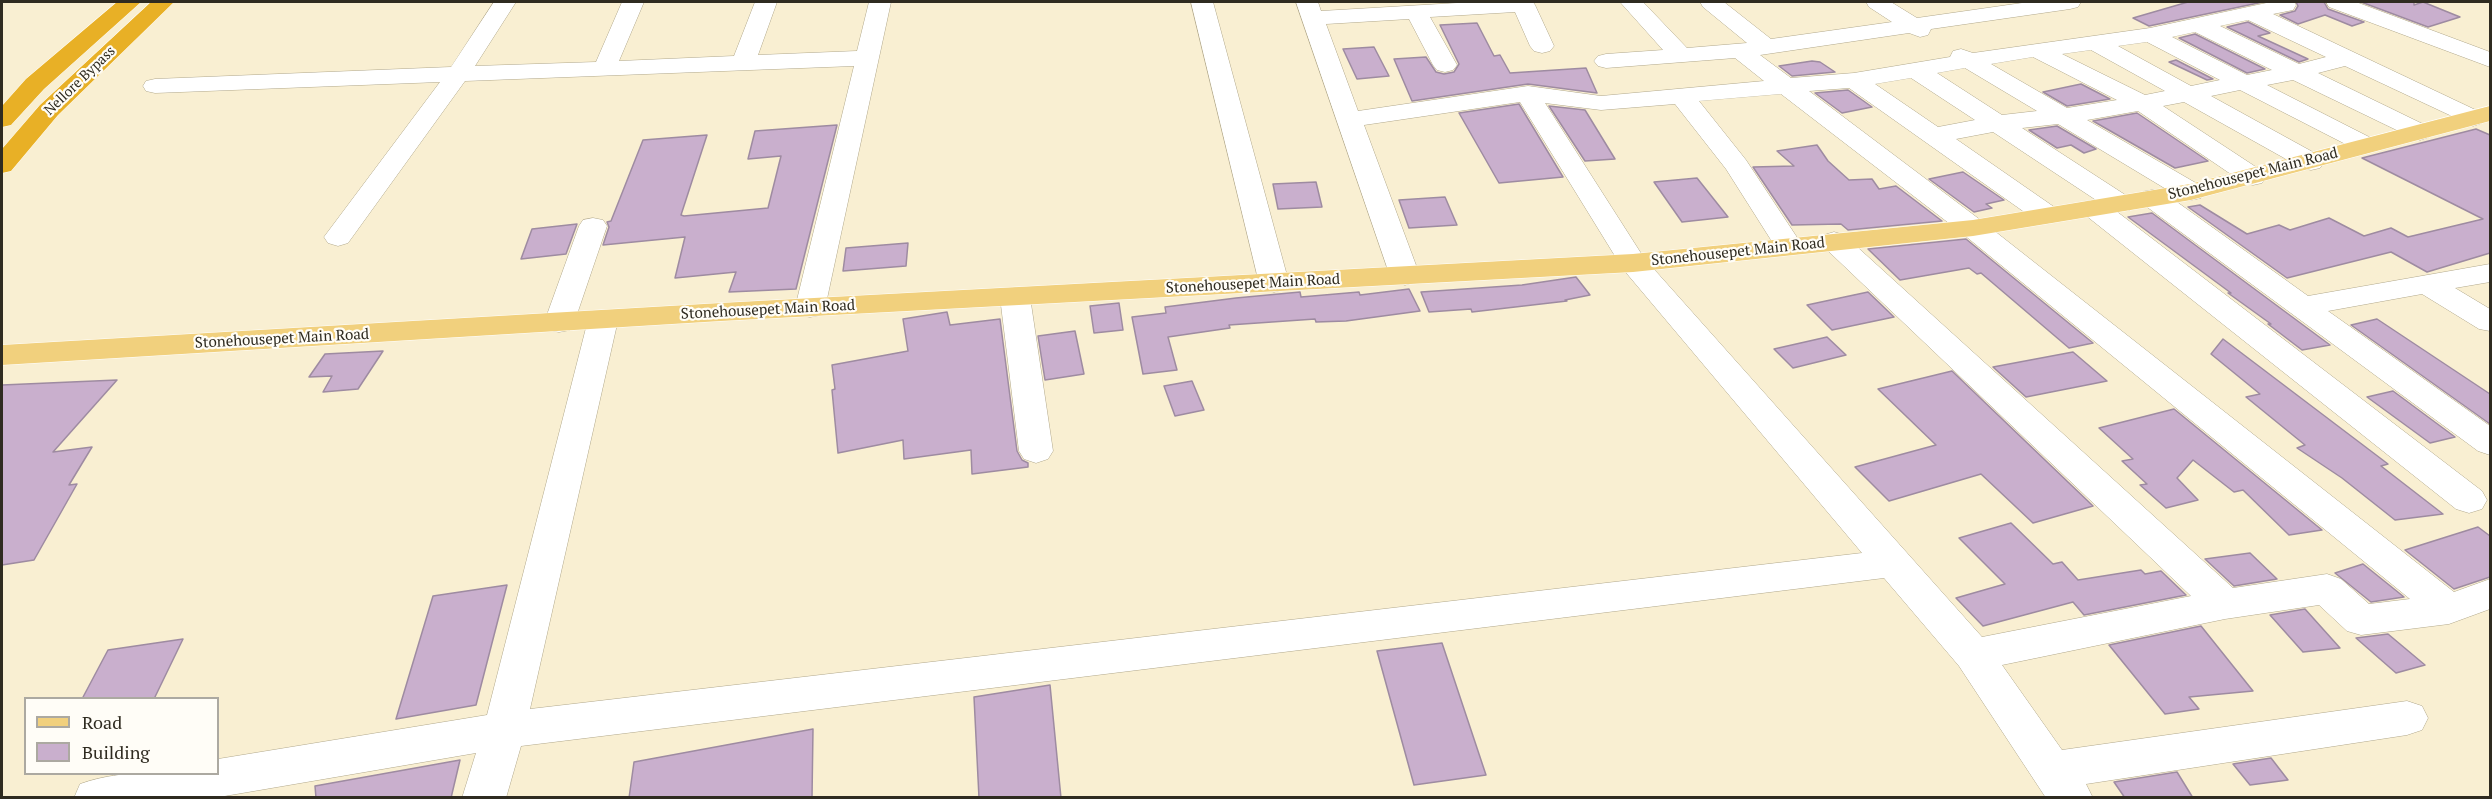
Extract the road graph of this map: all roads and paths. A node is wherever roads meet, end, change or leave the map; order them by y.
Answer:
1 (130, 2) edge
2 (163, 2) edge
3 (505, 2) edge
4 (633, 2) edge
5 (766, 2) edge
6 (880, 2) edge
7 (1202, 2) edge
8 (1631, 2) edge
9 (1711, 2) edge
10 (1877, 2) edge
11 (1931, 2) edge
12 (2070, 2) edge
13 (2337, 2) edge
14 (1522, 3) edge
15 (2018, 5) edge
16 (2285, 5) dead end
17 (1310, 10) edge
18 (1416, 12) junction
19 (2252, 13) junction
20 (1962, 19) junction
21 (1913, 25) junction
22 (2199, 25) junction
23 (2150, 35) junction
24 (2086, 43) junction
25 (1542, 46) dead end
26 (1766, 47) junction
27 (1740, 51) junction
28 (2030, 51) junction
29 (1681, 55) junction
30 (867, 58) junction
31 (2350, 58) junction
32 (2490, 60) edge
33 (1606, 61) dead end
34 (1968, 61) junction
35 (744, 62) junction
36 (1445, 65) dead end
37 (605, 68) junction
38 (1916, 70) junction
39 (2296, 72) junction
40 (459, 73) junction
41 (1854, 80) junction
42 (2246, 82) junction
43 (155, 86) dead end
44 (1788, 87) junction
45 (1528, 93) junction
46 (2187, 94) junction
47 (1682, 96) junction
48 (2142, 103) junction
49 (2066, 116) junction
50 (2482, 116) edge
51 (2, 120) edge
52 (1350, 120) junction
53 (1998, 123) junction
54 (2420, 132) junction
55 (1933, 136) junction
56 (2366, 145) junction
57 (2311, 162) junction
58 (2, 165) edge
59 (2253, 177) junction
60 (2191, 192) junction
61 (2152, 198) junction
62 (2107, 206) junction
63 (2047, 215) junction
64 (593, 226) dead end
65 (1973, 228) junction
66 (338, 237) dead end
67 (1834, 241) junction
68 (1788, 246) junction
69 (1633, 263) junction
70 (2490, 273) edge
71 (1405, 276) junction
72 (1274, 283) junction
73 (2427, 284) junction
74 (1015, 297) junction
75 (2302, 306) junction
76 (810, 308) junction
77 (603, 320) junction
78 (2490, 322) edge
79 (559, 323) junction
80 (2, 355) edge
81 (2490, 443) edge
82 (1036, 451) dead end
83 (2469, 500) dead end
84 (1893, 563) junction
85 (2490, 594) edge
86 (2225, 604) junction
87 (2449, 609) junction
88 (1973, 655) junction
89 (2407, 718) dead end
90 (504, 730) junction
91 (2061, 784) edge
92 (96, 798) edge
93 (484, 798) edge

1 - 51 highway, Nellore Bypass
2 - 58 highway, Nellore Bypass
3 - 40 street
4 - 37 street
5 - 35 street
6 - 30 street
7 - 72 street
8 - 29 street
9 - 26 street
10 - 21 street
11 - 20 street
12 - 15 street
13 - 32 street
14 - 18 street
14 - 25 street
15 - 20 street
15 - 24 street
16 - 19 street
17 - 18 street
17 - 52 street
18 - 36 street
19 - 22 street
19 - 31 street
20 - 21 street
20 - 28 street
21 - 26 street
21 - 34 street
22 - 23 street
22 - 39 street
23 - 24 street
23 - 42 street
24 - 28 street
24 - 46 street
26 - 27 street
27 - 29 street
27 - 44 street
28 - 34 street
28 - 48 street
29 - 33 street
30 - 35 street
30 - 76 street
31 - 39 street
31 - 50 street
34 - 38 street
34 - 49 street
35 - 37 street
37 - 40 street
38 - 41 street
38 - 53 street
39 - 42 street
39 - 54 street
40 - 43 street
40 - 66 street
41 - 44 street
41 - 55 street
42 - 46 street
42 - 56 street
44 - 47 street
44 - 65 street
45 - 47 street
45 - 52 street
45 - 69 street
46 - 48 street
46 - 57 street
47 - 68 street
48 - 49 street
48 - 59 street
49 - 53 street
49 - 60 street
50 - 54 main road, Stonehousepet Main Road
52 - 71 street
53 - 55 street
53 - 62 street
54 - 56 main road, Stonehousepet Main Road
55 - 63 street
56 - 57 main road, Stonehousepet Main Road
57 - 59 main road, Stonehousepet Main Road
59 - 60 main road, Stonehousepet Main Road
60 - 61 main road, Stonehousepet Main Road
61 - 62 main road, Stonehousepet Main Road
61 - 75 street
62 - 63 main road, Stonehousepet Main Road
62 - 83 street
63 - 65 main road, Stonehousepet Main Road
64 - 79 street
65 - 67 main road, Stonehousepet Main Road
65 - 87 street
67 - 68 main road, Stonehousepet Main Road
67 - 86 street
68 - 69 main road, Stonehousepet Main Road
69 - 71 main road, Stonehousepet Main Road
69 - 84 street
70 - 73 street
71 - 72 main road, Stonehousepet Main Road
72 - 74 main road, Stonehousepet Main Road
73 - 75 street
73 - 78 street
74 - 76 main road, Stonehousepet Main Road
74 - 82 street
75 - 81 street
76 - 77 main road, Stonehousepet Main Road
77 - 79 main road, Stonehousepet Main Road
77 - 90 street
79 - 80 main road, Stonehousepet Main Road
84 - 88 street
84 - 90 street
85 - 87 street
86 - 87 street
86 - 88 street
88 - 91 street
89 - 91 street
90 - 92 street
90 - 93 street

